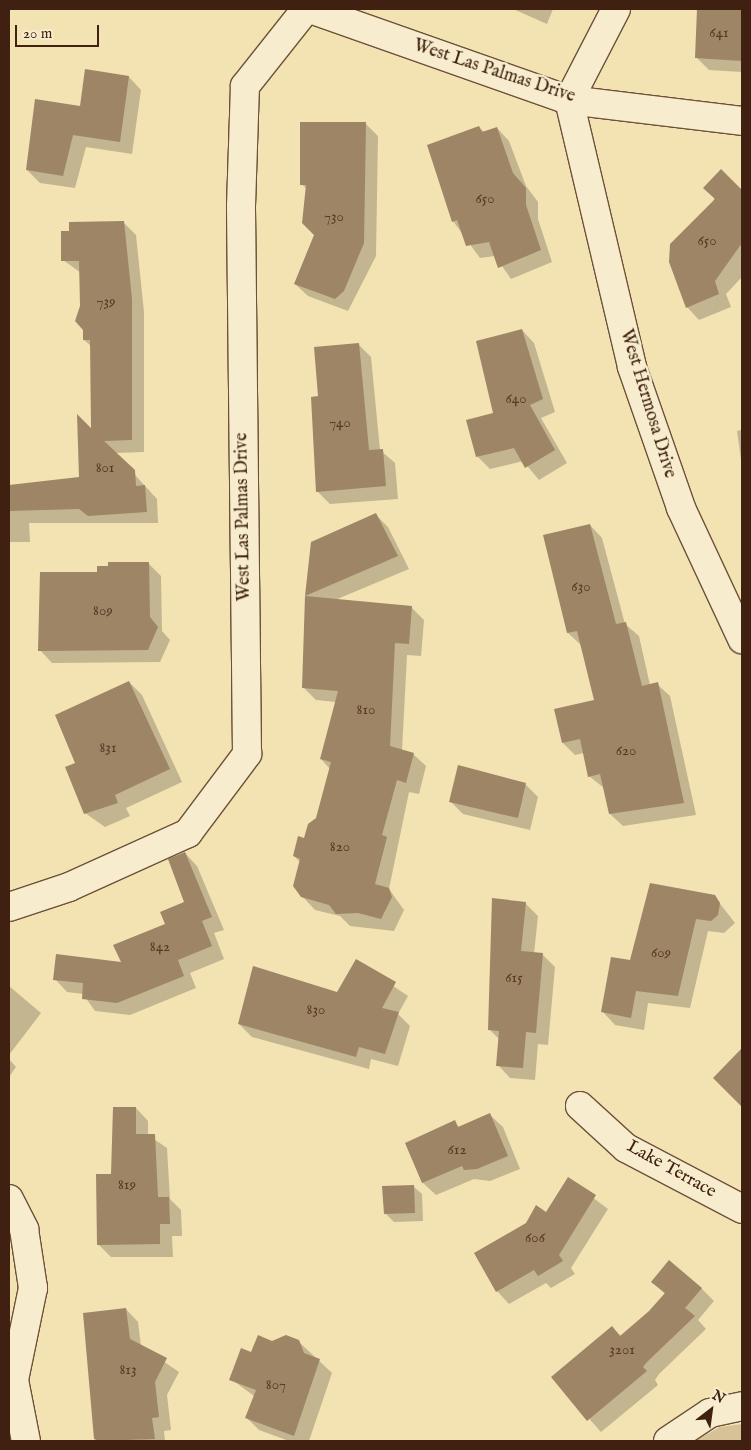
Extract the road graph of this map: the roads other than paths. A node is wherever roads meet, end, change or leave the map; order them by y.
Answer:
1 (306, 9) edge
2 (310, 9) edge
3 (616, 9) edge
4 (569, 100) junction
5 (742, 121) edge
6 (742, 639) edge
7 (9, 907) edge
8 (580, 1106) dead end
9 (9, 1199) edge
10 (742, 1209) edge
11 (742, 1406) edge
12 (26, 1441) edge
13 (668, 1441) edge

1 - 7 street, West Las Palmas Drive
2 - 4 street, West Las Palmas Drive
3 - 4 street
4 - 5 street, West Las Palmas Drive
4 - 6 street, West Hermosa Drive
8 - 10 street, Lake Terrace
9 - 12 street
11 - 13 street

